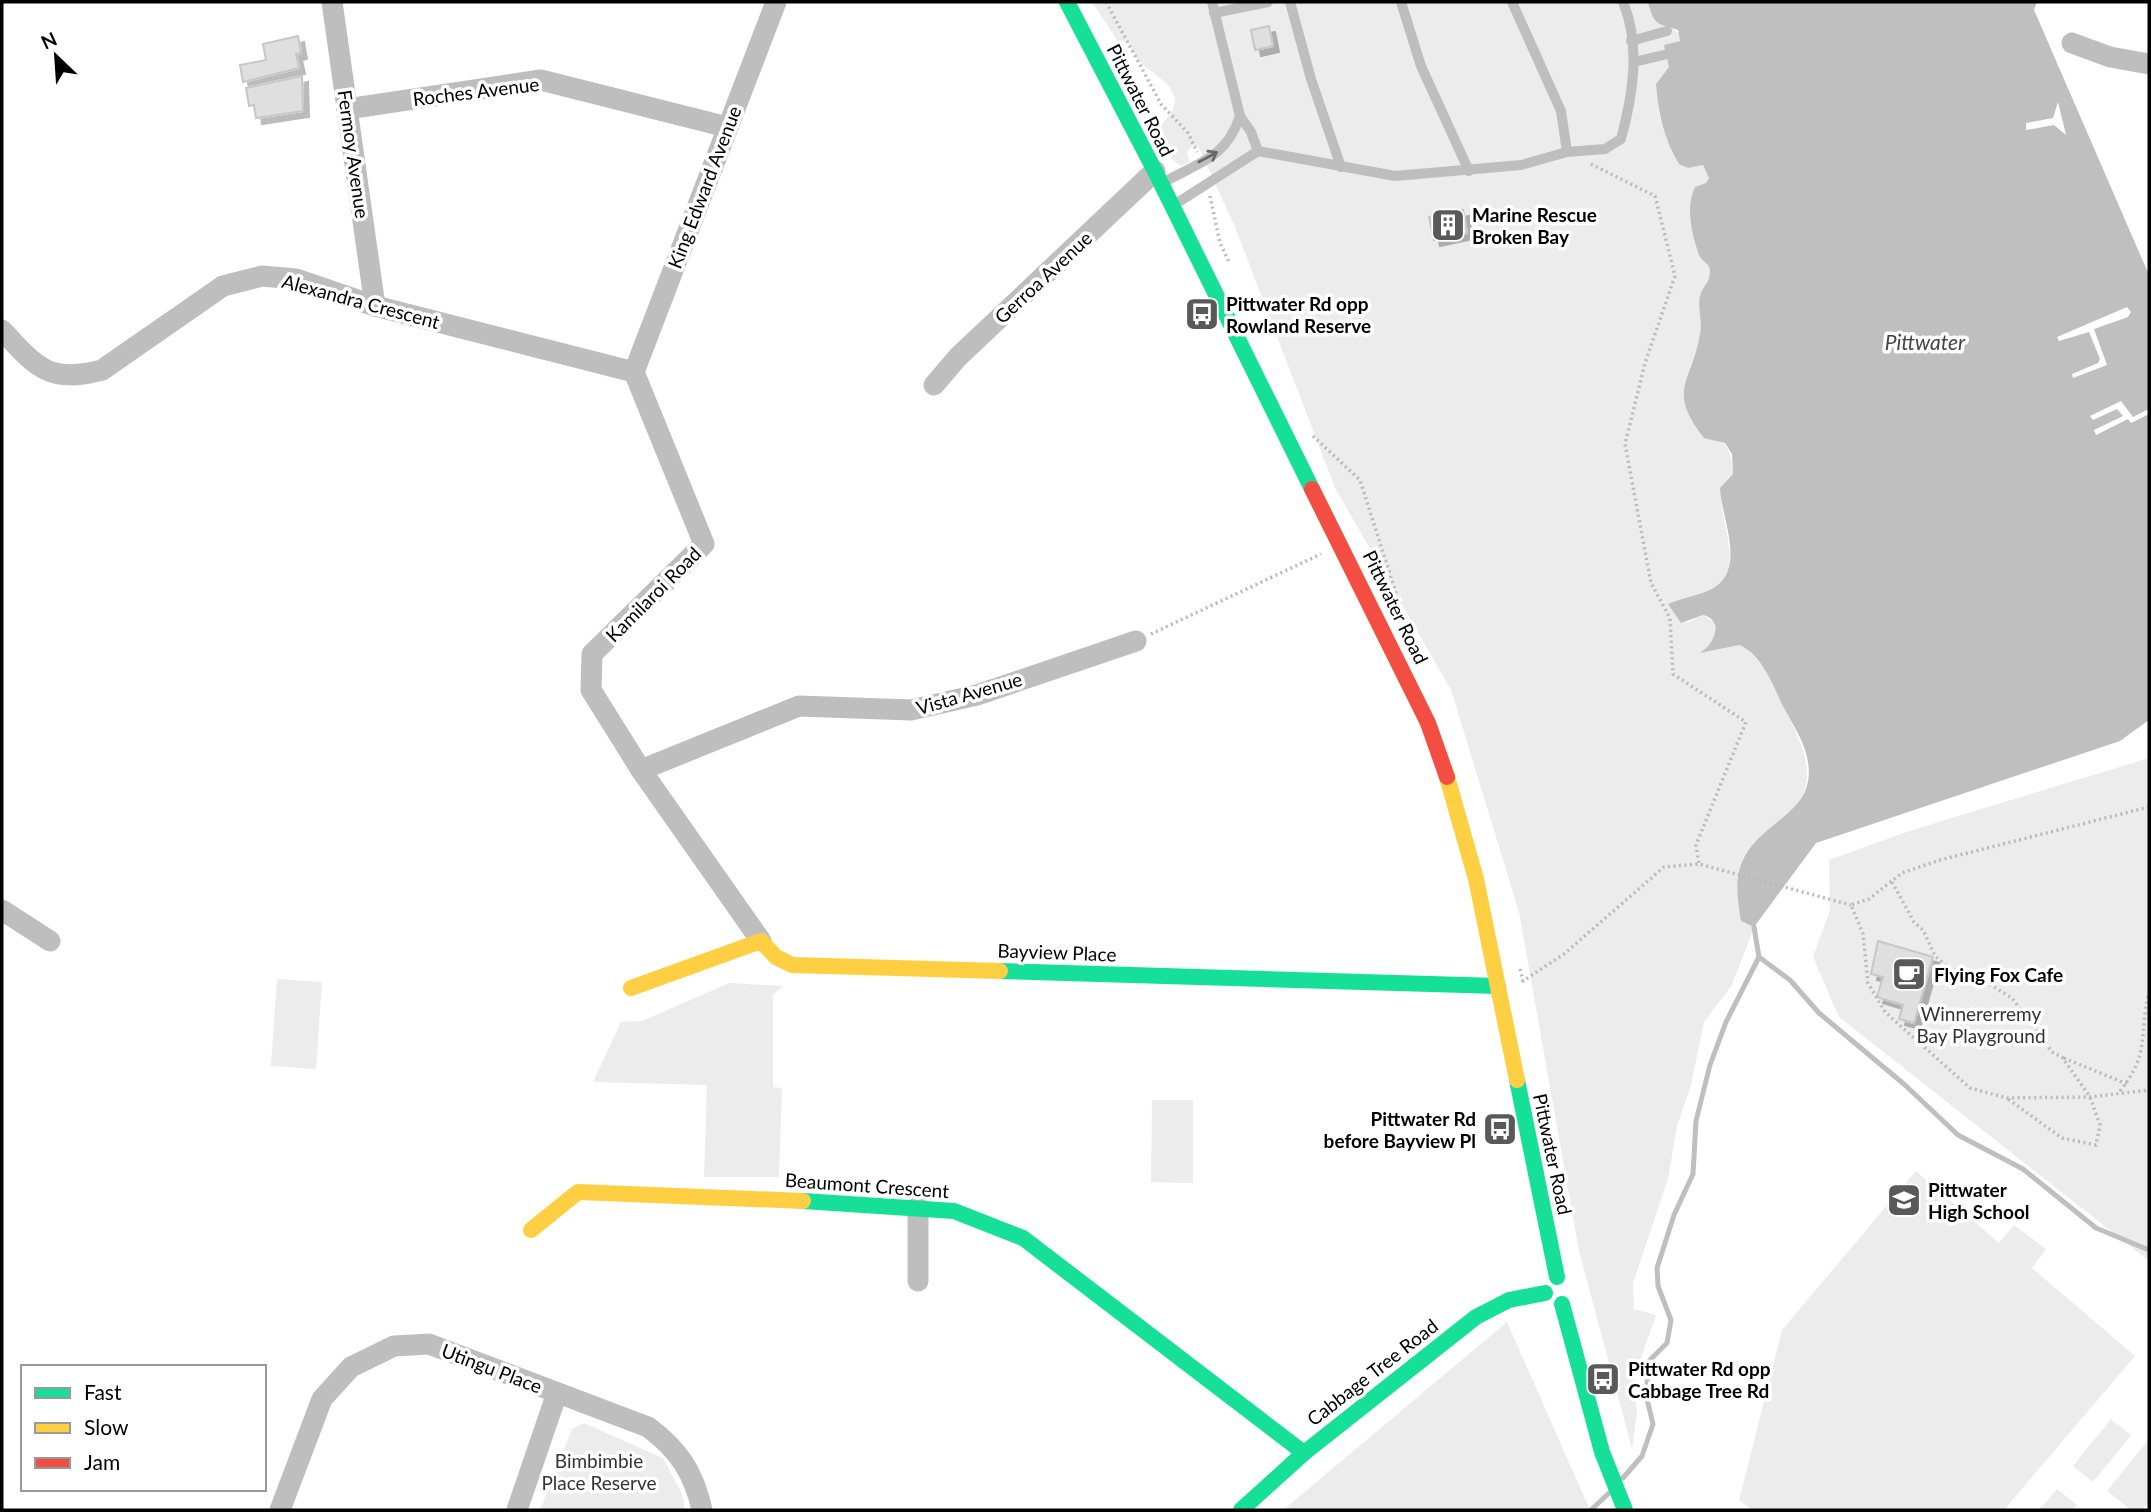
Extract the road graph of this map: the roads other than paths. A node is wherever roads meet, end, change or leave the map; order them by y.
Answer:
1 (332, 2) edge
2 (776, 2) edge
3 (1067, 2) edge
4 (1268, 2) edge
5 (1290, 2) edge
6 (1401, 2) edge
7 (1511, 2) edge
8 (1623, 2) edge
9 (1213, 7) edge
10 (1667, 32) dead end
11 (1631, 41) junction
12 (2072, 44) dead end
13 (1672, 53) dead end
14 (1634, 62) junction
15 (2149, 64) edge
16 (347, 109) junction
17 (1240, 116) junction
18 (727, 127) junction
19 (1258, 151) junction
20 (1567, 152) junction
21 (1341, 167) junction
22 (1468, 171) junction
23 (1158, 177) junction
24 (1172, 207) junction
25 (376, 306) junction
26 (2, 330) edge
27 (634, 372) junction
28 (934, 385) dead end
29 (1136, 641) road end
30 (641, 770) junction
31 (2, 910) edge
32 (50, 941) dead end
33 (761, 942) junction
34 (1498, 986) junction
35 (631, 988) dead end
36 (918, 1208) junction
37 (531, 1230) dead end
38 (918, 1281) dead end
39 (1565, 1289) junction
40 (557, 1393) junction
41 (1304, 1453) junction
42 (280, 1510) edge
43 (517, 1510) edge
44 (702, 1510) edge
45 (1241, 1510) edge
46 (1625, 1510) edge

1 - 16 street, Fermoy Avenue
2 - 18 street, King Edward Avenue
3 - 23 street, Pittwater Road
4 - 9 lane
5 - 21 lane
6 - 22 lane
7 - 20 lane
8 - 11 lane
9 - 17 lane
10 - 11 lane
11 - 14 lane
12 - 15 street
13 - 14 lane
14 - 20 lane
16 - 18 street, Roches Avenue
16 - 25 street, Fermoy Avenue
17 - 19 lane
23 -> 17 lane
18 - 27 street, King Edward Avenue
19 - 21 lane
19 - 24 lane
20 - 22 lane
21 - 22 lane
23 - 24 street, Pittwater Road
23 - 28 street, Gerroa Avenue
24 - 34 street, Pittwater Road
25 - 26 street, Alexandra Crescent
25 - 27 street, Alexandra Crescent
27 - 30 street, Kamilaroi Road
29 - 30 street, Vista Avenue
30 - 33 street, Kamilaroi Road
31 - 32 street
33 - 34 street, Bayview Place
33 - 35 street
34 - 39 street, Pittwater Road
36 - 37 street, Beaumont Crescent
36 - 38 street
36 - 41 street, Beaumont Crescent
39 - 41 street, Cabbage Tree Road
39 - 46 street, Pittwater Road
40 - 42 street, Utingu Place
40 - 43 street
40 - 44 street, Utingu Place
41 - 45 street, Cabbage Tree Road

